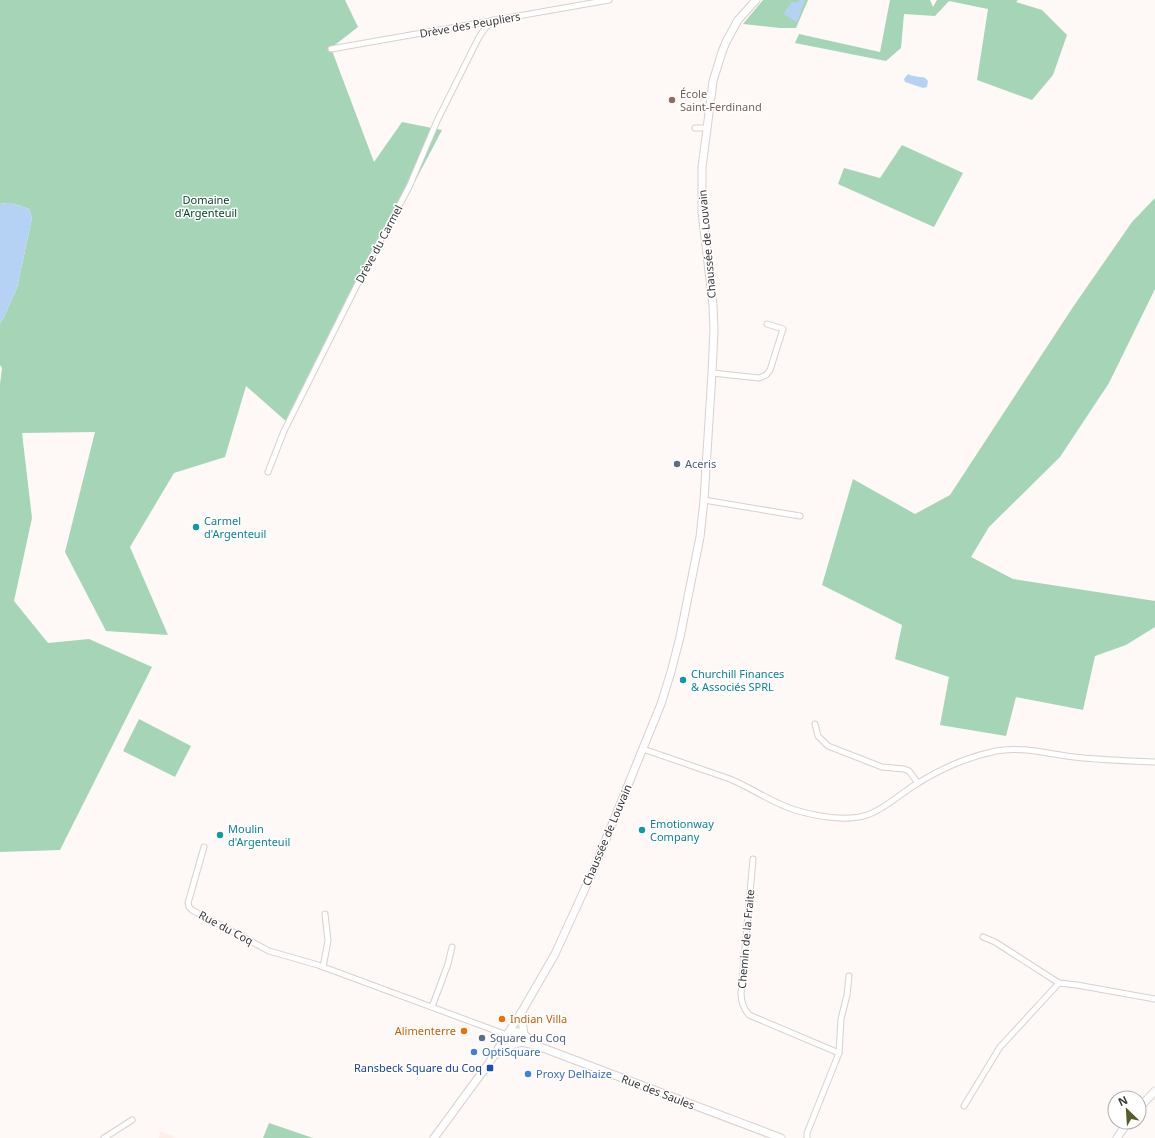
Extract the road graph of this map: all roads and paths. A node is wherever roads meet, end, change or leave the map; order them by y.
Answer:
1 (609, 0) edge
2 (756, 0) edge
3 (494, 20) junction
4 (331, 49) dead end
5 (696, 128) dead end
6 (707, 128) junction
7 (767, 324) dead end
8 (712, 373) junction
9 (268, 472) dead end
10 (704, 500) junction
11 (800, 516) dead end
12 (815, 724) dead end
13 (643, 749) junction
14 (1155, 762) edge
15 (918, 783) junction
16 (204, 847) dead end
17 (753, 859) dead end
18 (324, 914) dead end
19 (983, 937) dead end
20 (452, 947) dead end
21 (323, 967) junction
22 (849, 976) dead end
23 (1059, 982) junction
24 (1155, 999) edge
25 (432, 1007) junction
26 (521, 1013) junction
27 (507, 1035) junction
28 (523, 1038) junction
29 (839, 1053) junction
30 (489, 1063) junction
31 (1155, 1091) edge
32 (1147, 1100) edge
33 (964, 1106) dead end
34 (132, 1120) dead end
35 (807, 1136) edge
36 (104, 1138) edge
37 (434, 1138) edge
38 (781, 1138) edge
39 (801, 1138) edge

1 - 3 street, Drève des Peupliers
2 - 6 main road, Chaussée de Louvain
3 - 4 street, Drève des Peupliers
3 - 9 street, Drève du Carmel
5 - 6 street
6 - 8 main road, Chaussée de Louvain
7 - 8 street
8 - 10 main road, Chaussée de Louvain
10 - 11 street
10 - 13 main road, Chaussée de Louvain
12 - 15 street
13 - 15 street
13 - 26 main road, Chaussée de Louvain
14 - 15 street
16 - 21 street, Rue du Coq
17 - 29 street, Chemin de la Fraite
18 - 21 street
19 - 23 street
20 - 25 street
21 - 25 street, Rue du Coq
22 - 29 street
23 - 24 street
23 - 33 street
25 - 27 street, Rue du Coq
26 - 27 main road, Chaussée de Louvain
26 - 28 main road
27 - 28 main road, Rue des Saules
27 - 30 main road, Chaussée de Louvain
28 - 30 main road
28 - 38 main road, Rue des Saules
29 - 35 street
30 - 37 main road, Chaussée de Louvain
31 - 32 main road
34 - 36 street
35 - 39 street

